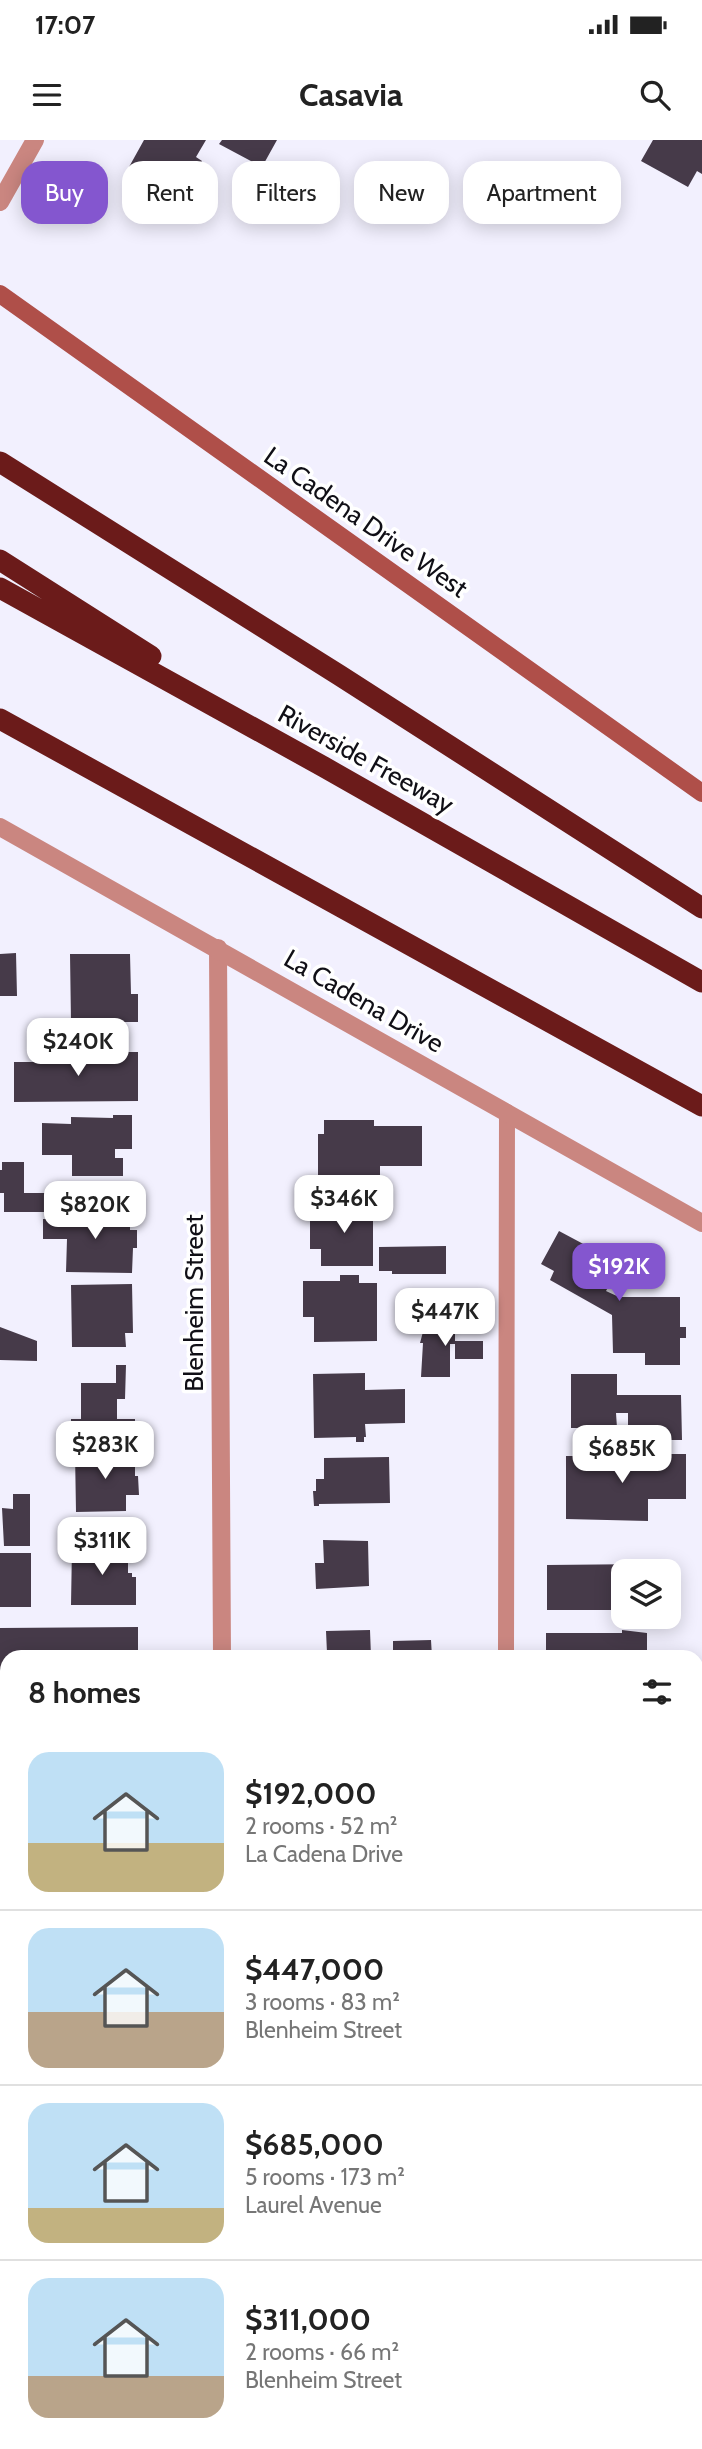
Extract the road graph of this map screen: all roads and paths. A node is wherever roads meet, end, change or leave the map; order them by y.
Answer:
1 (35, 140) edge
2 (0, 202) edge
3 (0, 294) edge
4 (0, 462) edge
5 (0, 560) edge
6 (0, 588) edge
7 (0, 719) edge
8 (324, 767) junction
9 (702, 793) edge
10 (0, 827) edge
11 (702, 908) edge
12 (218, 948) junction
13 (702, 982) edge
14 (702, 1106) edge
15 (507, 1112) junction
16 (702, 1223) edge
17 (222, 1650) edge
18 (506, 1650) edge

1 - 2 street
3 - 9 main road, La Cadena Drive West
4 - 11 highway
5 - 8 highway
6 - 8 highway, Riverside Freeway
7 - 14 highway
8 - 13 highway, Riverside Freeway
10 - 12 street, La Cadena Drive
12 - 15 street, La Cadena Drive
12 - 17 street, Blenheim Street
15 - 16 street, La Cadena Drive
15 - 18 lane

